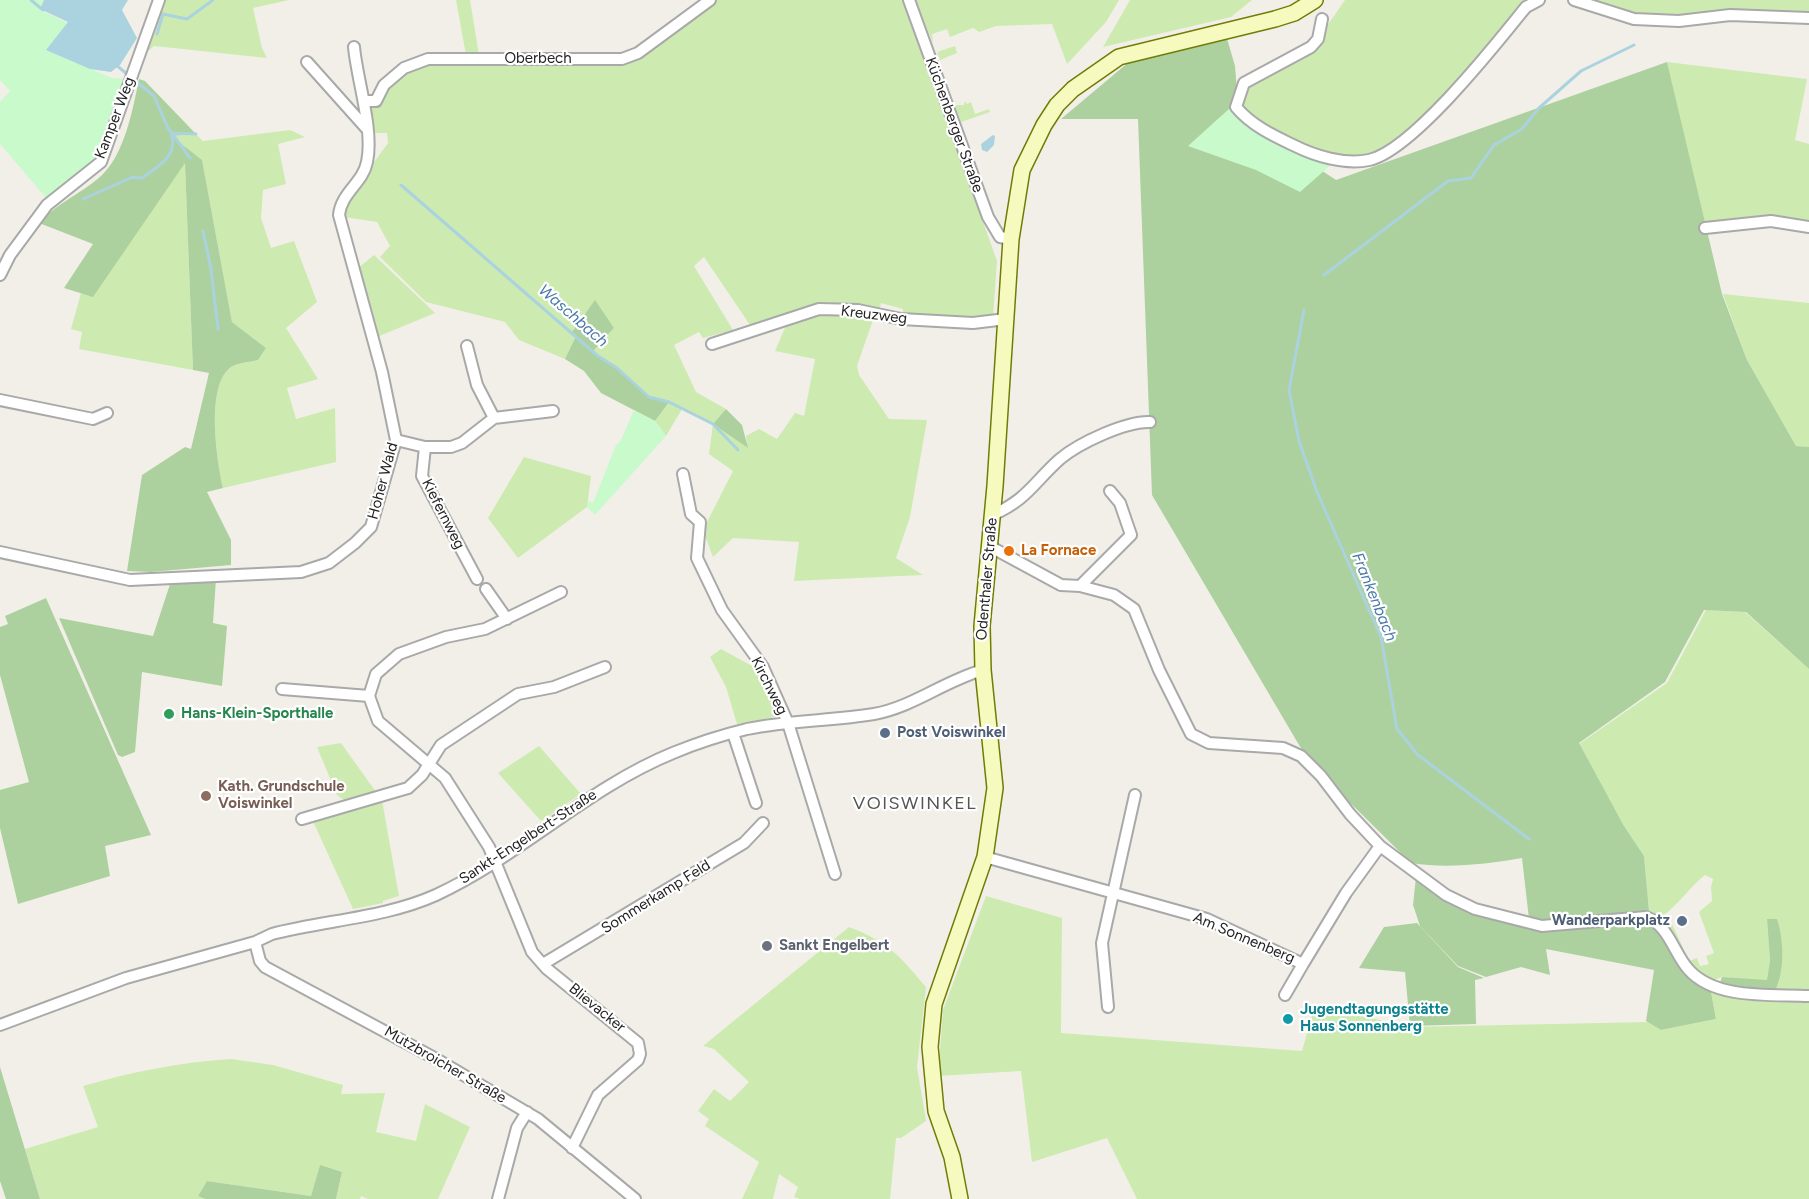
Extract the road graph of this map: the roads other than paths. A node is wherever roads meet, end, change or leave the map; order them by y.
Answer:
1 (159, 0) edge
2 (710, 0) edge
3 (909, 0) edge
4 (1315, 0) edge
5 (1539, 0) edge
6 (1574, 0) edge
7 (1809, 18) edge
8 (1323, 19) dead end
9 (354, 47) dead end
10 (307, 62) dead end
11 (365, 101) junction
12 (366, 128) junction
13 (1809, 227) edge
14 (1705, 228) dead end
15 (1011, 239) junction
16 (0, 275) edge
17 (1006, 319) junction
18 (712, 344) dead end
19 (467, 346) dead end
20 (0, 400) edge
21 (553, 411) dead end
22 (107, 413) dead end
23 (494, 418) junction
24 (1150, 422) dead end
25 (396, 440) junction
26 (425, 447) junction
27 (683, 474) dead end
28 (1110, 491) dead end
29 (992, 515) junction
30 (989, 546) junction
31 (0, 552) edge
32 (477, 579) dead end
33 (1080, 586) junction
34 (486, 589) dead end
35 (561, 592) dead end
36 (507, 619) junction
37 (604, 667) dead end
38 (983, 670) junction
39 (282, 689) dead end
40 (369, 696) junction
41 (788, 723) junction
42 (733, 733) junction
43 (429, 763) junction
44 (1135, 795) dead end
45 (756, 803) dead end
46 (302, 819) dead end
47 (764, 823) dead end
48 (1380, 846) junction
49 (985, 857) junction
50 (496, 861) junction
51 (835, 874) dead end
52 (1114, 894) junction
53 (255, 942) junction
54 (543, 964) junction
55 (1303, 964) junction
56 (1285, 994) dead end
57 (1809, 996) edge
58 (1108, 1008) dead end
59 (0, 1025) edge
60 (527, 1113) junction
61 (572, 1148) junction
62 (498, 1199) edge
63 (635, 1199) edge
64 (960, 1199) edge

1 - 16 street, Kamper Weg
2 - 11 street, Oberbech
3 - 15 street, Küchenberger Straße
4 - 15 main road, Odenthaler Straße
5 - 8 street
6 - 7 street
9 - 11 street
10 - 12 street
11 - 12 street
12 - 25 street, Hoher Wald
13 - 14 street
15 - 17 main road, Odenthaler Straße
17 - 18 street, Kreuzweg
17 - 29 main road, Odenthaler Straße
19 - 23 street
20 - 22 street
21 - 23 street
23 - 26 street
24 - 29 street
25 - 26 street
25 - 31 street, Hoher Wald
26 - 32 street, Kiefernweg
27 - 41 street, Kirchweg
28 - 33 street
29 - 30 main road, Odenthaler Straße
30 - 33 street
30 - 38 main road, Odenthaler Straße
33 - 48 street
34 - 36 street
35 - 36 street
36 - 40 street
37 - 43 street
38 - 41 street, Sankt-Engelbert-Straße
38 - 49 main road, Odenthaler Straße
39 - 40 street
40 - 43 street, Blievacker
41 - 42 street, Sankt-Engelbert-Straße
41 - 51 street, Kirchweg
42 - 45 street
42 - 50 street, Sankt-Engelbert-Straße
43 - 46 street
43 - 50 street, Blievacker
44 - 52 street
47 - 54 street, Sommerkamp Feld
48 - 55 street, Am Sonnenberg
48 - 57 street
49 - 52 street, Am Sonnenberg
49 - 64 main road, Odenthaler Straße
50 - 53 street, Sankt-Engelbert-Straße
50 - 54 street, Blievacker
52 - 55 street, Am Sonnenberg
52 - 58 street
53 - 59 street, Sankt-Engelbert-Straße
53 - 60 street, Mutzbroicher Straße
54 - 61 street, Blievacker
55 - 56 street, Am Sonnenberg
60 - 61 street, Mutzbroicher Straße
60 - 62 street
61 - 63 street, Mutzbroicher Straße

